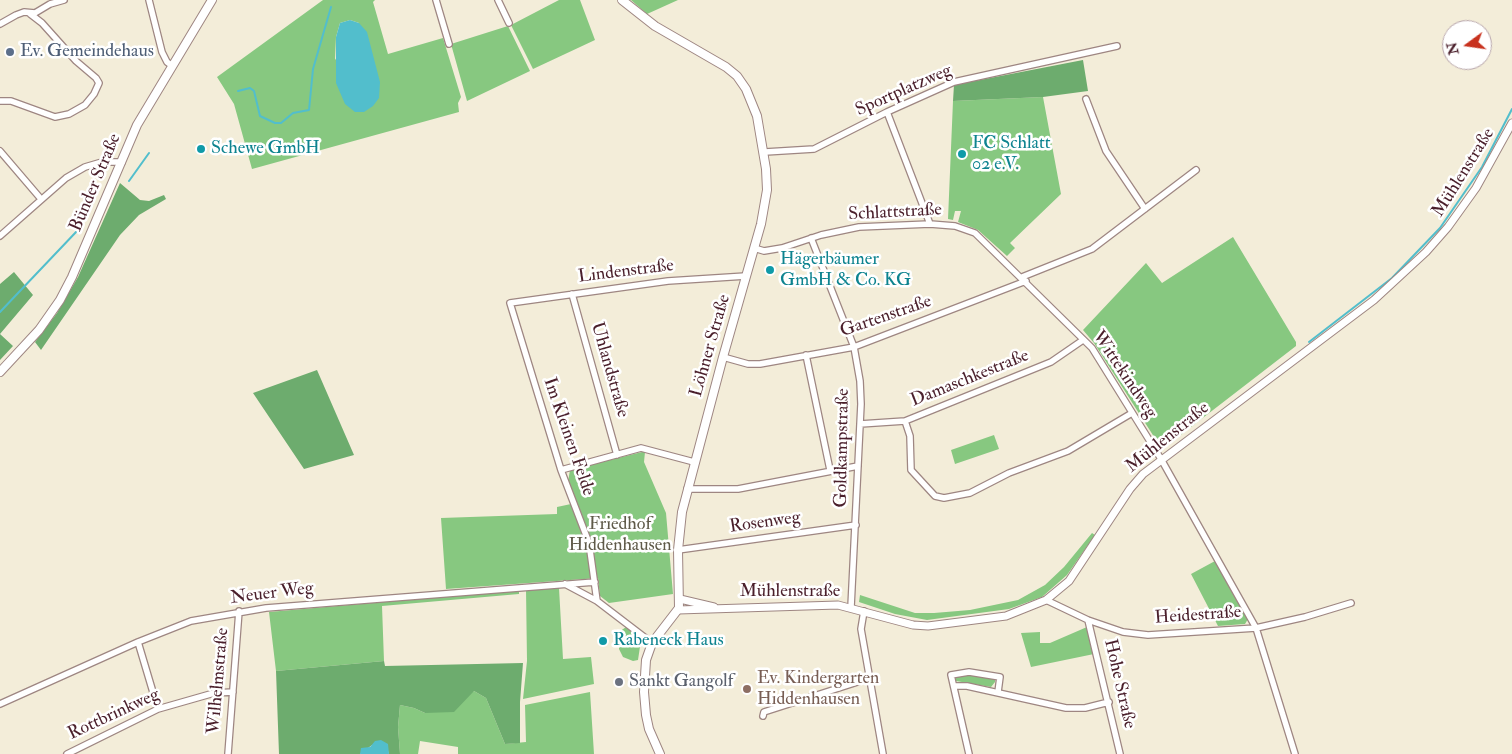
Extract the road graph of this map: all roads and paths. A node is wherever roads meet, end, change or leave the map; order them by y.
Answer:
1 (64, 0) edge
2 (149, 0) edge
3 (212, 0) edge
4 (436, 0) edge
5 (498, 0) edge
6 (622, 0) edge
7 (41, 11) junction
8 (29, 13) junction
9 (0, 24) edge
10 (42, 24) junction
11 (509, 24) dead end
12 (448, 44) dead end
13 (1117, 46) dead end
14 (171, 65) junction
15 (1086, 99) dead end
16 (0, 101) edge
17 (887, 112) junction
18 (1512, 123) edge
19 (0, 151) edge
20 (765, 152) junction
21 (122, 162) junction
22 (1196, 170) dead end
23 (41, 199) junction
24 (1145, 208) junction
25 (930, 224) junction
26 (0, 236) edge
27 (811, 238) junction
28 (754, 248) junction
29 (746, 276) junction
30 (1024, 279) junction
31 (572, 294) junction
32 (510, 303) joint
33 (1084, 340) junction
34 (854, 347) junction
35 (806, 355) junction
36 (722, 357) junction
37 (0, 372) edge
38 (1132, 413) junction
39 (906, 421) junction
40 (860, 424) junction
41 (617, 455) junction
42 (1161, 459) junction
43 (694, 462) junction
44 (858, 466) junction
45 (561, 470) junction
46 (830, 470) junction
47 (688, 489) junction
48 (856, 525) junction
49 (678, 550) junction
50 (595, 582) junction
51 (565, 584) junction
52 (680, 599) junction
53 (1046, 600) junction
54 (597, 601) junction
55 (1351, 603) dead end
56 (722, 608) junction
57 (851, 608) junction
58 (678, 610) junction
59 (239, 611) junction
60 (864, 611) junction
61 (1088, 620) junction
62 (1256, 628) junction
63 (138, 642) junction
64 (652, 643) junction
65 (870, 678) junction
66 (954, 686) junction
67 (233, 692) junction
68 (998, 692) junction
69 (1109, 702) junction
70 (0, 704) edge
71 (158, 709) junction
72 (763, 716) dead end
73 (67, 754) edge
74 (228, 754) edge
75 (660, 754) edge
76 (883, 754) edge
77 (969, 754) edge
78 (1120, 754) edge
79 (1295, 754) edge

1 - 7 street
2 - 14 street
3 - 14 main road, Bünder Straße
4 - 12 street
5 - 11 street
6 - 20 main road, Löhner Straße
7 - 8 street
7 - 10 street
8 - 9 street
8 - 10 street
10 - 16 street
13 - 17 street, Sportplatzweg
14 - 21 main road, Bünder Straße
15 - 24 street
17 - 20 street, Sportplatzweg
17 - 25 street
18 - 42 street, Mühlenstraße
19 - 23 street
20 - 28 main road, Löhner Straße
21 - 23 street
21 - 37 main road, Bünder Straße
22 - 24 street
23 - 26 street
24 - 30 street
25 - 27 street, Schlattstraße
25 - 30 street, Schlattstraße
27 - 28 street, Schlattstraße
27 - 34 street, Goldkampstraße
28 - 29 main road, Löhner Straße
29 - 31 street, Lindenstraße
29 - 36 main road, Löhner Straße
30 - 33 street, Wittekindweg
30 - 34 street, Gartenstraße
31 - 32 street, Lindenstraße
31 - 41 street, Uhlandstraße
32 - 45 street, Im Kleinen Felde
33 - 38 street, Wittekindweg
33 - 39 street, Damaschkestraße
34 - 35 street, Gartenstraße
34 - 40 street, Goldkampstraße
35 - 36 street, Gartenstraße
35 - 46 street
36 - 43 main road, Löhner Straße
38 - 39 street
38 - 42 street, Wittekindweg
39 - 40 street, Damaschkestraße
40 - 44 street, Goldkampstraße
41 - 43 street
41 - 45 street
42 - 53 street, Mühlenstraße
42 - 62 street, Wittekindweg
43 - 47 main road, Löhner Straße
44 - 46 street
44 - 48 street, Goldkampstraße
45 - 50 street, Im Kleinen Felde
46 - 47 street
47 - 49 main road, Löhner Straße
48 - 49 street, Rosenweg
48 - 57 street, Goldkampstraße
49 - 52 main road, Löhner Straße
50 - 51 street, Neuer Weg
50 - 54 street
51 - 54 street
51 - 59 street, Neuer Weg
52 - 56 street, Mühlenstraße
52 - 58 main road, Löhner Straße
53 - 60 street, Mühlenstraße
53 - 61 street, Heidestraße
54 - 64 street
55 - 62 street
56 - 57 street, Mühlenstraße
56 - 58 street, Mühlenstraße
57 - 60 street, Mühlenstraße
58 - 64 main road, Löhner Straße
59 - 63 street, Neuer Weg
59 - 67 street, Wilhelmstraße
60 - 65 street
61 - 62 street, Heidestraße
61 - 69 street, Hohe Straße
62 - 79 street, Heidestraße
63 - 70 street, Neuer Weg
63 - 71 street
64 - 75 main road, Löhner Straße
65 - 72 street
65 - 76 street
66 - 68 street
66 - 68 street
66 - 77 street
67 - 71 street, Rottbrinkweg
67 - 74 street, Wilhelmstraße
68 - 69 street
69 - 78 street, Hohe Straße
71 - 73 street, Rottbrinkweg

